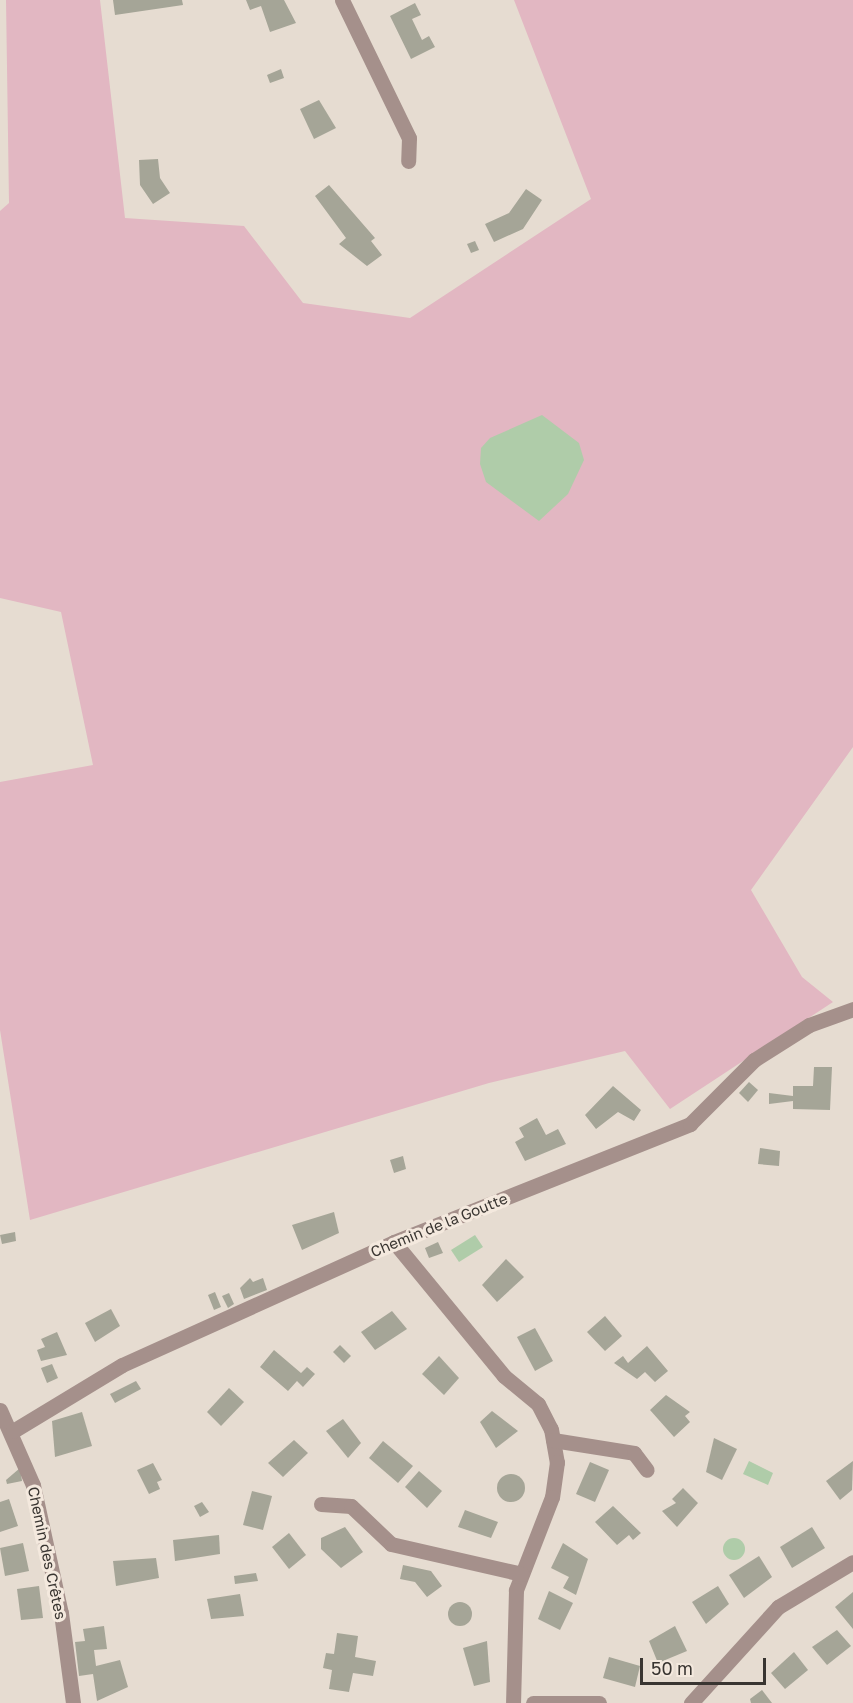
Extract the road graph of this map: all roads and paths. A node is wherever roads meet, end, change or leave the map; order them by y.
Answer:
1 (342, 0) edge
2 (408, 161) dead end
3 (853, 1008) edge
4 (394, 1242) junction
5 (0, 1410) edge
6 (13, 1431) junction
7 (553, 1440) junction
8 (647, 1470) dead end
9 (321, 1504) dead end
10 (853, 1562) edge
11 (522, 1574) junction
12 (73, 1703) edge
13 (513, 1703) edge
14 (533, 1703) edge
15 (598, 1703) edge
16 (691, 1703) edge

1 - 2 street
3 - 4 street, Chemin de la Goutte
4 - 6 street, Chemin de la Goutte
4 - 7 street
5 - 6 street, Chemin des Crêtes
6 - 12 street, Chemin des Crêtes
7 - 8 street
7 - 11 street
9 - 11 street
10 - 16 street
11 - 13 street
14 - 15 street

